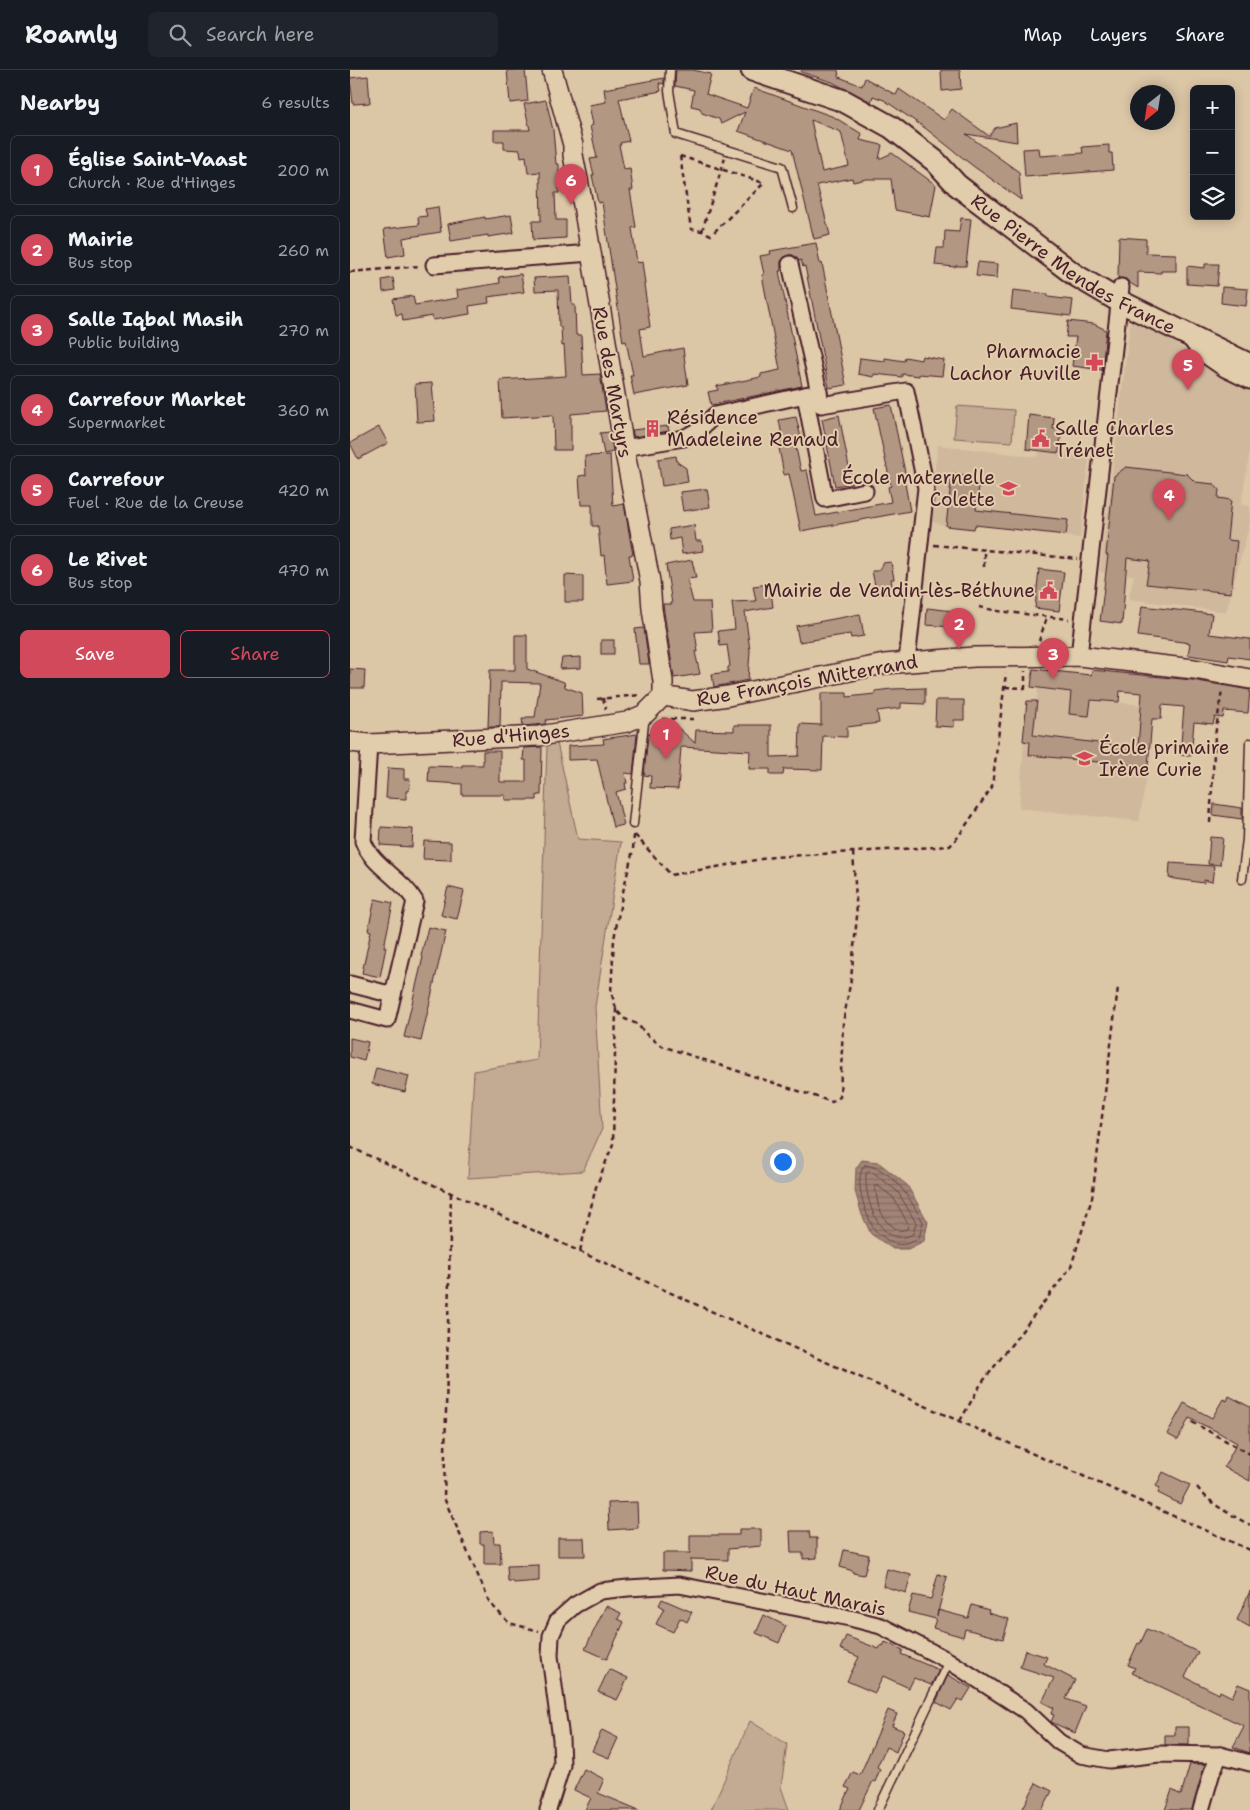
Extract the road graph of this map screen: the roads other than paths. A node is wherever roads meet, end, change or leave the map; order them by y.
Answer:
1 (552, 70) edge
2 (670, 70) edge
3 (752, 70) edge
4 (793, 208) dead end
5 (591, 253) junction
6 (790, 264) dead end
7 (434, 265) road end
8 (1120, 294) junction
9 (1188, 336) junction
10 (1250, 349) edge
11 (1250, 365) edge
12 (1250, 381) edge
13 (812, 394) junction
14 (624, 448) junction
15 (866, 491) dead end
16 (1079, 656) junction
17 (906, 661) junction
18 (1250, 679) edge
19 (663, 696) junction
20 (645, 722) junction
21 (350, 742) edge
22 (1250, 743) edge
23 (370, 744) junction
24 (633, 824) road end
25 (1242, 879) dead end
26 (350, 984) edge
27 (393, 995) junction
28 (350, 1010) edge
29 (949, 1661) junction
30 (1220, 1755) junction
31 (1250, 1763) edge
32 (548, 1810) edge
33 (878, 1810) edge
34 (1202, 1810) edge

1 - 5 street, Rue des Martyrs
2 - 4 lane
3 - 8 main road, Rue Pierre Mendes France
5 - 7 street
5 - 14 street, Rue des Martyrs
6 - 13 street
8 - 9 main road, Rue Pierre Mendes France
8 - 10 main road, Rue Pierre Mendes France
8 - 16 street
9 - 11 main road, Rue Pierre Mendes France
9 - 12 street
13 - 14 street
13 - 15 street
13 - 17 street
14 - 19 street, Rue des Martyrs
16 - 17 street, Rue François Mitterrand
16 - 18 street, Rue François Mitterrand
17 - 19 street, Rue François Mitterrand
19 - 20 street, Rue d'Hinges
20 - 23 street, Rue d'Hinges
20 - 24 lane
21 - 23 street, Rue d'Hinges
22 - 25 lane
23 - 27 street
26 - 27 street
27 - 28 street
29 - 30 street, Rue du Haut Marais
29 - 32 street, Rue du Haut Marais
29 - 33 lane
30 - 31 street, Rue du Haut Marais
30 - 34 street

